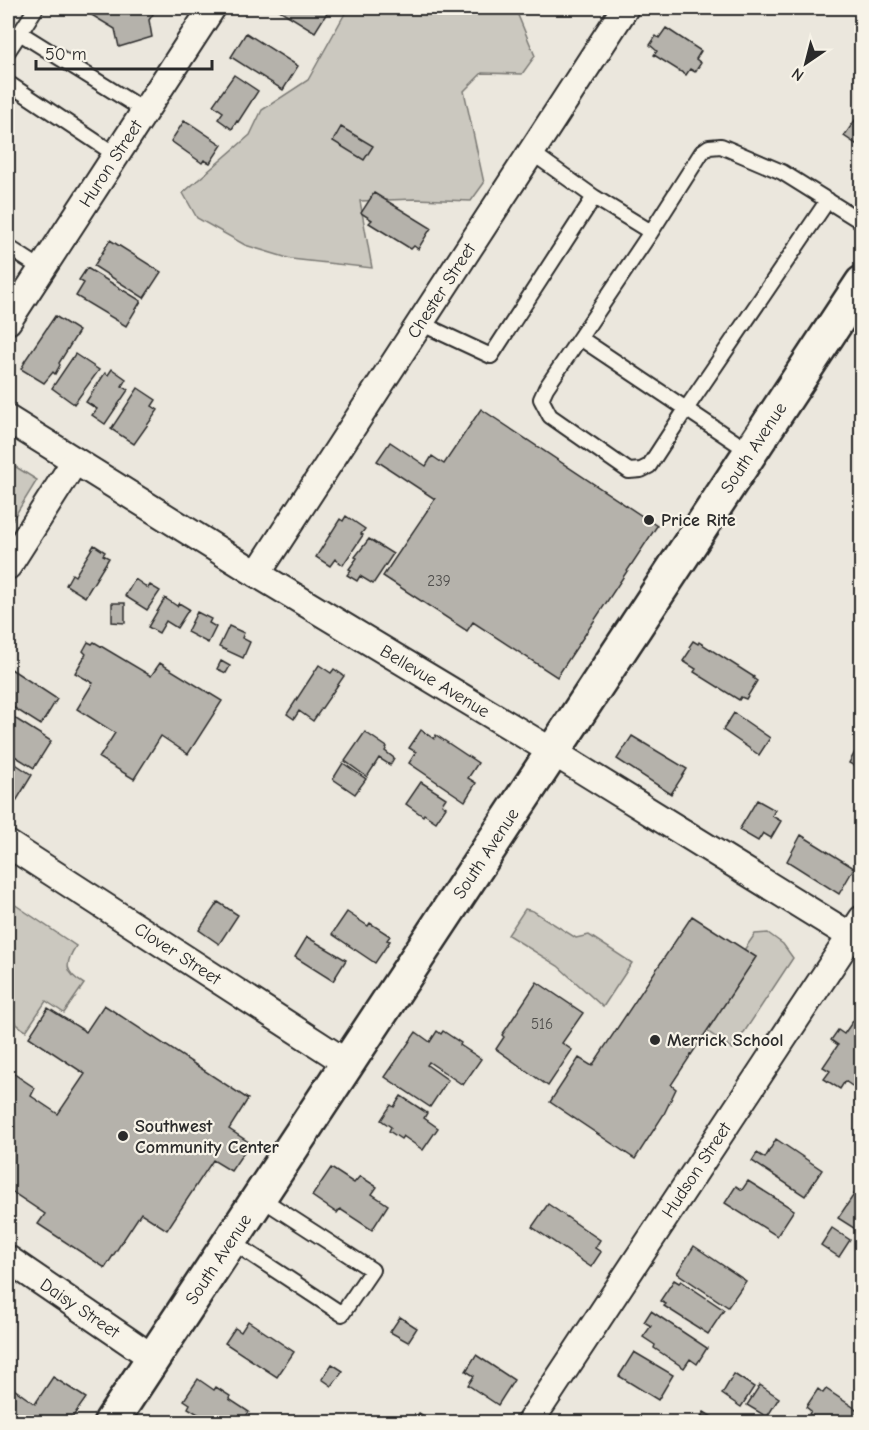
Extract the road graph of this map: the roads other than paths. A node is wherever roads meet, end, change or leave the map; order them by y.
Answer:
1 (36, 8) edge
2 (212, 8) edge
3 (625, 8) edge
4 (20, 33) junction
5 (8, 51) edge
6 (8, 83) edge
7 (145, 111) junction
8 (531, 152) junction
9 (116, 155) junction
10 (594, 196) junction
11 (828, 200) junction
12 (861, 222) edge
13 (651, 232) junction
14 (8, 247) edge
15 (42, 268) junction
16 (861, 283) edge
17 (8, 321) edge
18 (420, 323) junction
19 (580, 338) junction
20 (686, 409) junction
21 (8, 418) edge
22 (750, 452) junction
23 (75, 461) junction
24 (8, 566) edge
25 (257, 574) junction
26 (553, 752) junction
27 (8, 844) edge
28 (858, 932) edge
29 (347, 1063) junction
30 (259, 1197) junction
31 (231, 1240) junction
32 (8, 1259) edge
33 (153, 1358) junction
34 (111, 1422) edge
35 (530, 1422) edge

1 - 4 lane
2 - 7 street, Huron Street
3 - 8 street, Chester Street
4 - 5 lane
4 - 7 lane
6 - 9 lane
7 - 9 street, Huron Street
8 - 10 lane
8 - 18 street, Chester Street
9 - 15 street, Huron Street
10 - 13 lane
10 - 18 lane
11 - 12 lane
11 - 13 lane
11 - 20 lane
13 - 19 lane
14 - 15 lane
15 - 17 street, Huron Street
16 - 22 main road, South Avenue
18 - 25 street, Chester Street
19 - 20 lane
19 - 20 lane
20 - 22 lane
21 - 23 street, Bellevue Avenue
22 - 26 main road, South Avenue
23 - 24 street
23 - 25 street, Bellevue Avenue
25 - 26 street, Bellevue Avenue
26 - 28 street, Bellevue Avenue
26 - 29 main road, South Avenue
27 - 29 street, Clover Street
28 - 35 street, Hudson Street
29 - 30 main road, South Avenue
30 - 31 main road, South Avenue
30 - 31 lane
31 - 33 main road, South Avenue
32 - 33 street, Daisy Street
33 - 34 main road, South Avenue

